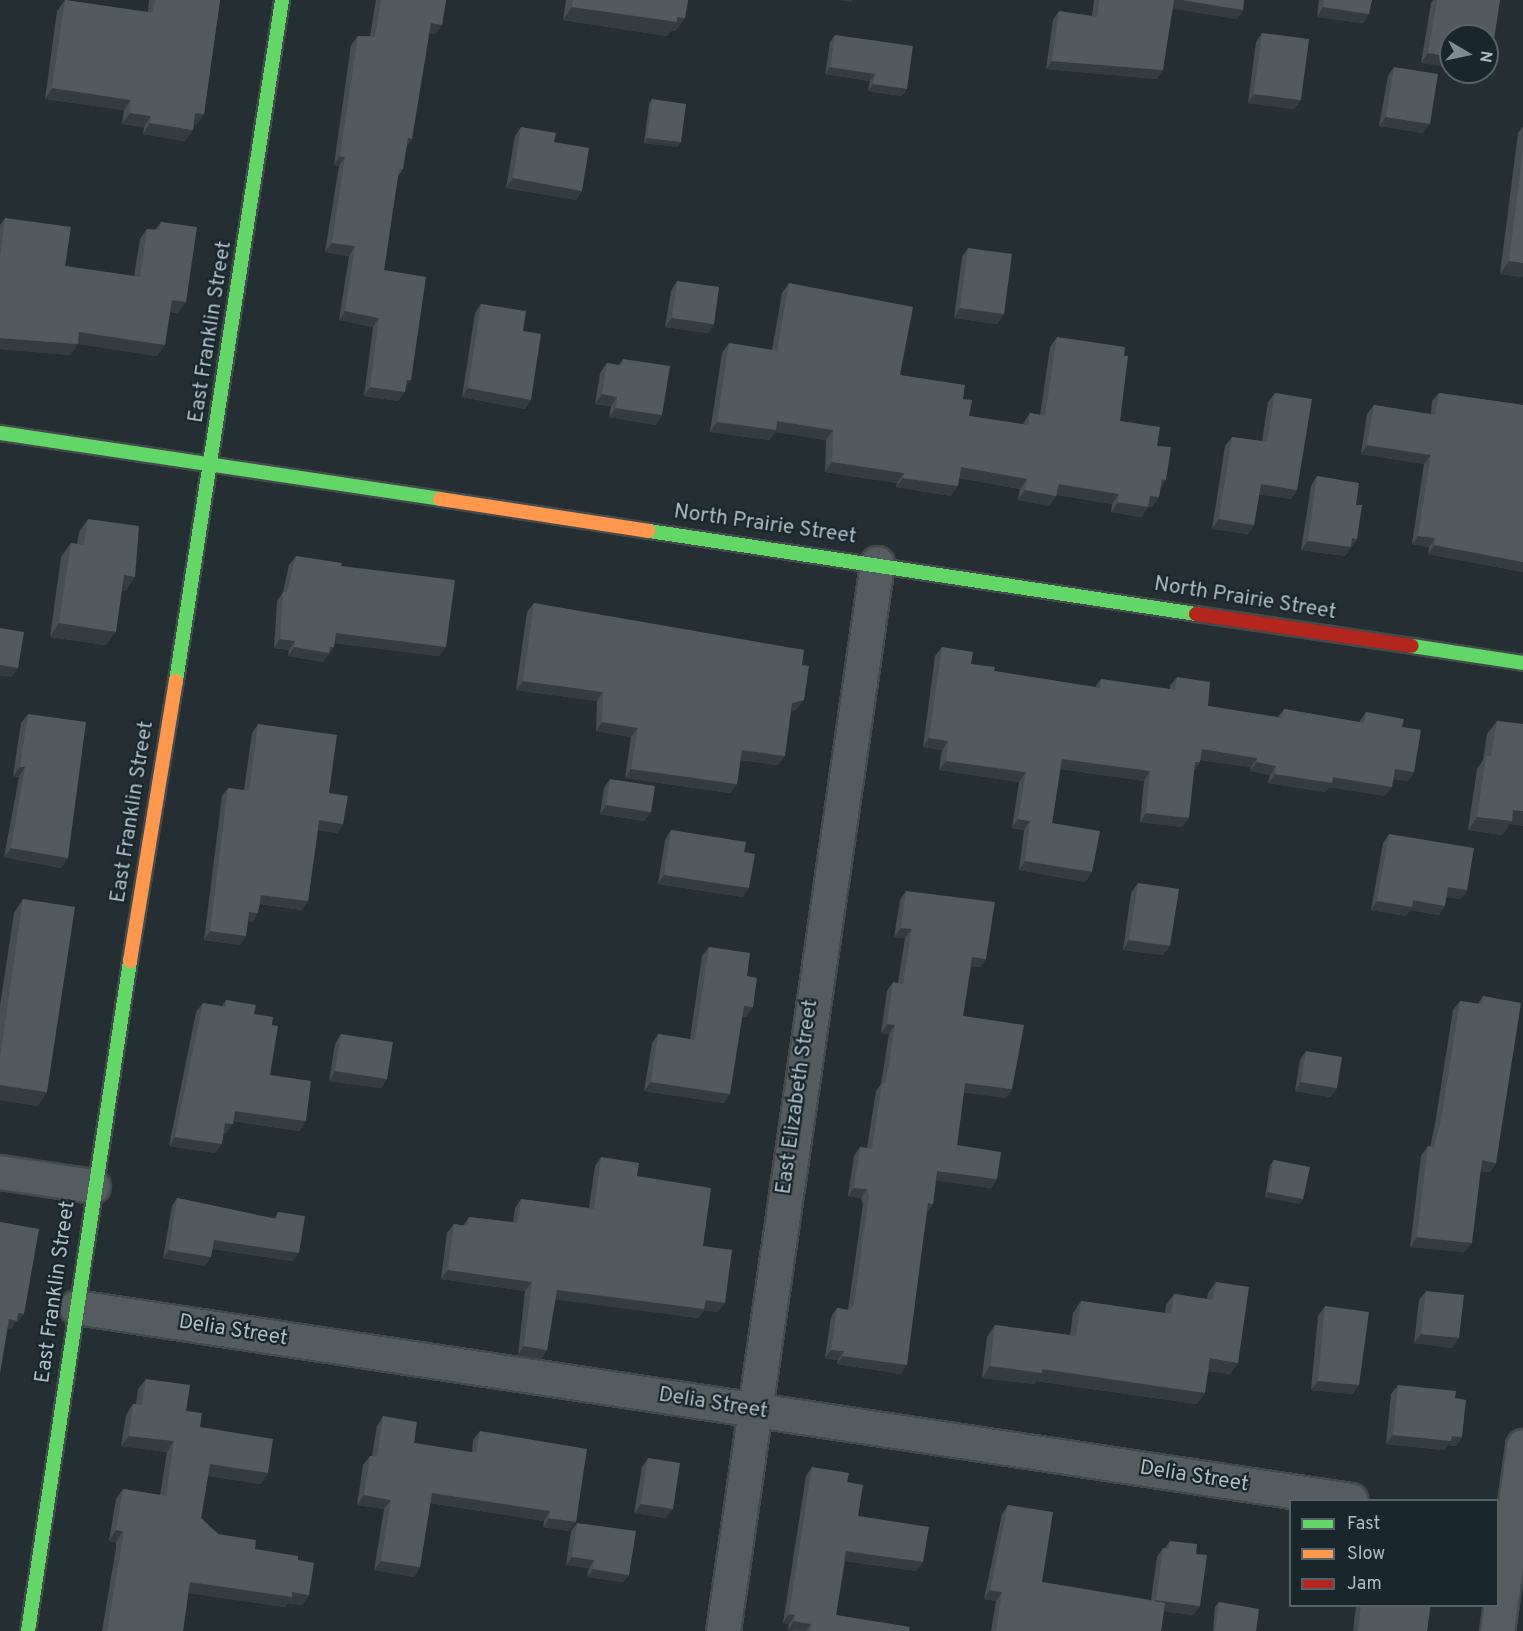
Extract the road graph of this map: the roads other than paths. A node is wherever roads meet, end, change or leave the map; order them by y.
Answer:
1 (282, 0) edge
2 (0, 433) edge
3 (212, 465) junction
4 (877, 563) junction
5 (1523, 663) edge
6 (0, 1172) edge
7 (93, 1186) junction
8 (76, 1307) junction
9 (752, 1409) junction
10 (1523, 1446) edge
11 (1343, 1499) edge
12 (1505, 1524) edge
13 (1499, 1604) edge
14 (1499, 1607) edge
15 (28, 1631) edge
16 (723, 1631) edge
17 (1497, 1631) edge

1 - 3 street, East Franklin Street
2 - 3 street, North Prairie Street
3 - 4 street, North Prairie Street
3 - 7 street, East Franklin Street
4 - 5 street, North Prairie Street
4 - 9 street, East Elizabeth Street
6 - 7 street
7 - 8 street, East Franklin Street
8 - 9 street, Delia Street
8 - 15 street, East Franklin Street
9 - 11 street, Delia Street
9 - 16 street, East Elizabeth Street
10 - 12 street
12 - 13 street
14 - 17 street

